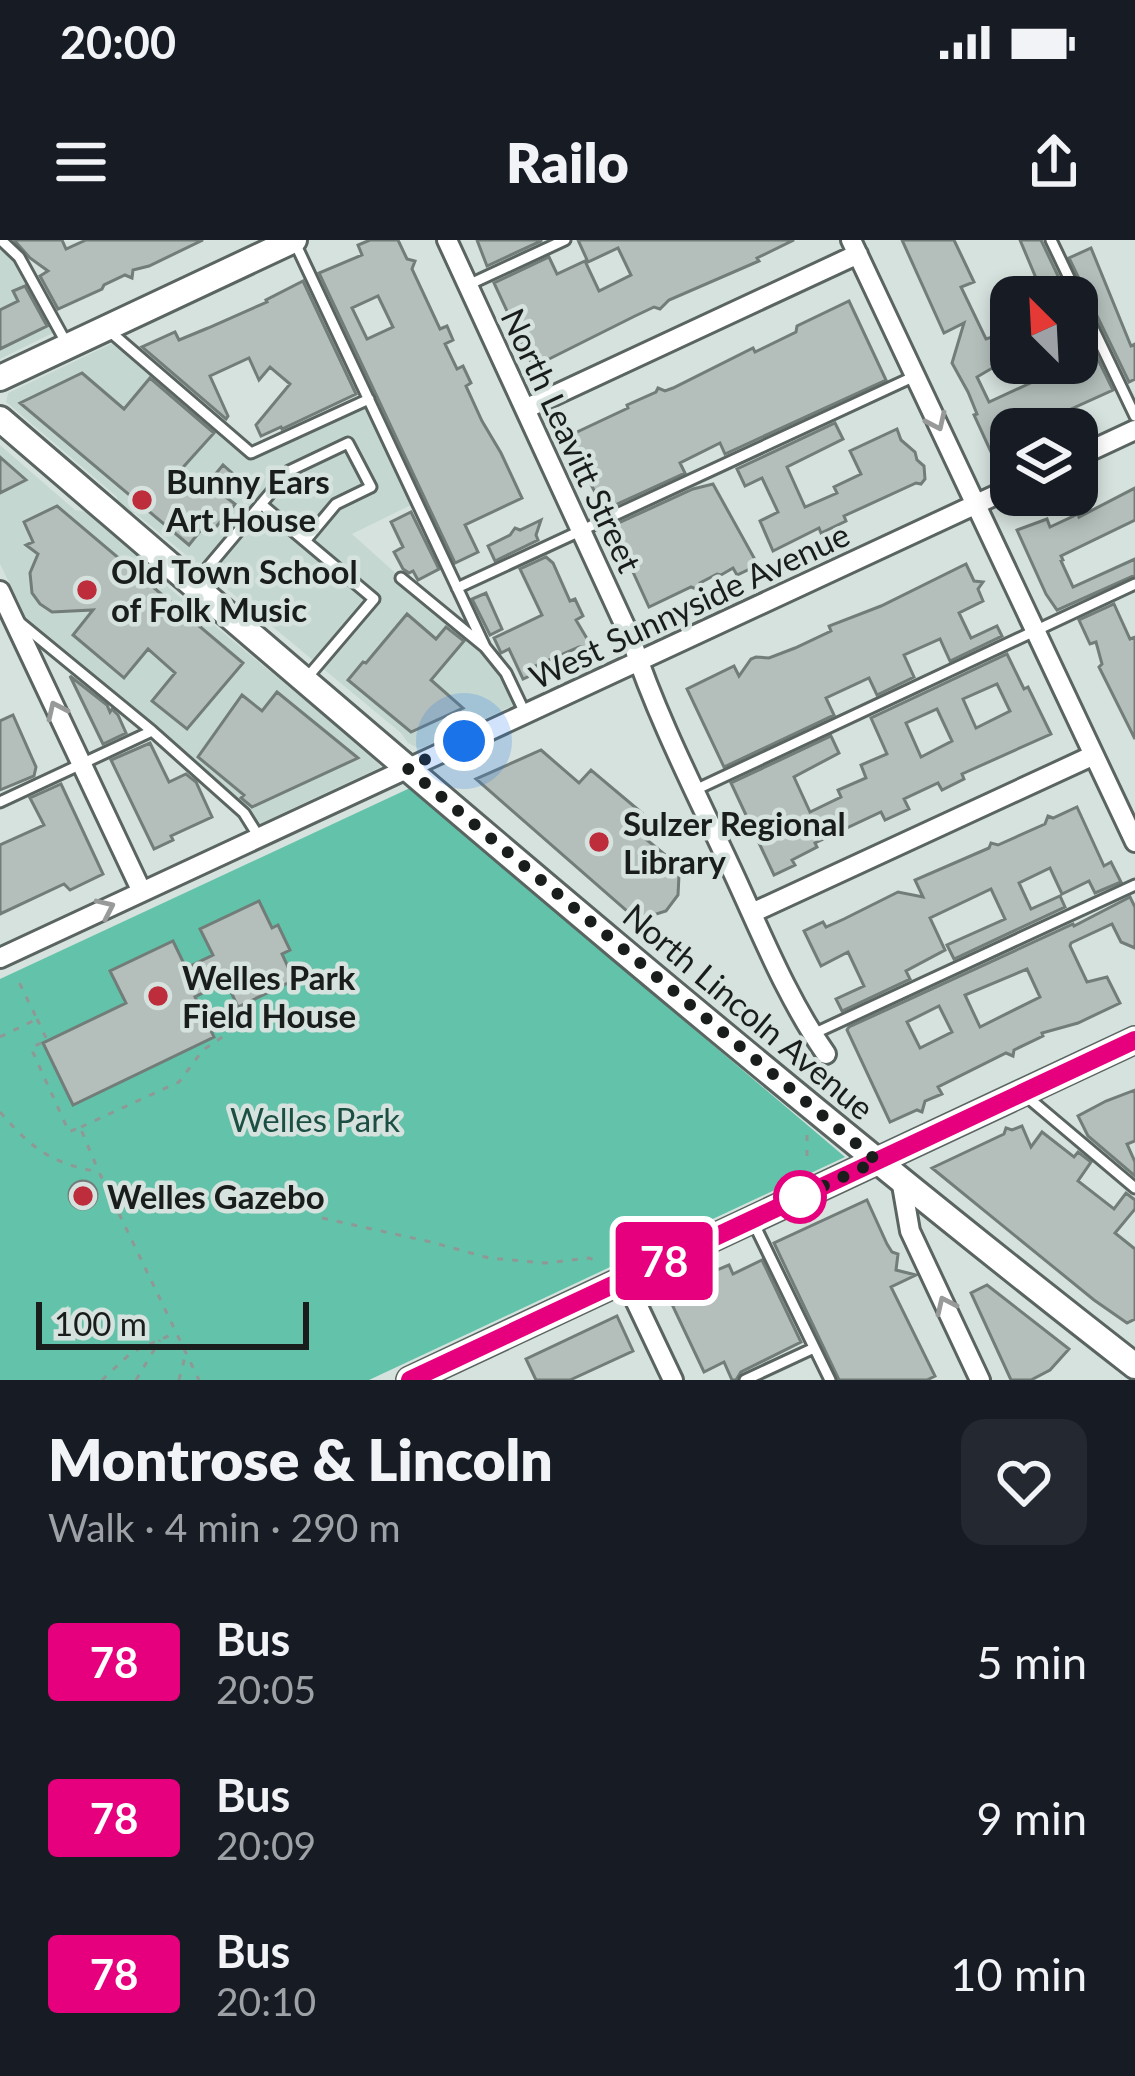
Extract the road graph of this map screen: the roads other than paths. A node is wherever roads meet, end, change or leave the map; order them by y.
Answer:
1 (1, 240) edge
2 (294, 240) edge
3 (447, 240) edge
4 (565, 240) edge
5 (1052, 240) edge
6 (854, 247) edge
7 (468, 285) junction
8 (106, 328) junction
9 (68, 346) junction
10 (915, 376) junction
11 (0, 378) edge
12 (369, 399) junction
13 (525, 409) junction
14 (1135, 416) edge
15 (0, 419) edge
16 (1135, 430) edge
17 (1098, 447) edge
18 (990, 498) edge
19 (261, 504) junction
20 (976, 505) junction
21 (580, 531) junction
22 (304, 541) junction
23 (401, 578) dead end
24 (1135, 584) edge
25 (193, 585) junction
26 (457, 588) junction
27 (0, 591) edge
28 (12, 616) junction
29 (1035, 631) junction
30 (485, 647) junction
31 (639, 663) junction
32 (305, 680) junction
33 (525, 713) junction
34 (152, 731) junction
35 (1094, 755) junction
36 (82, 764) junction
37 (407, 768) junction
38 (695, 790) junction
39 (0, 802) edge
40 (259, 837) junction
41 (1135, 842) edge
42 (1135, 885) edge
43 (142, 892) junction
44 (752, 913) junction
45 (0, 958) edge
46 (812, 1035) junction
47 (1135, 1040) edge
48 (826, 1054) dead end
49 (1022, 1093) junction
50 (877, 1161) junction
51 (901, 1179) junction
52 (1135, 1188) edge
53 (752, 1220) junction
54 (625, 1279) junction
55 (814, 1348) junction
56 (1130, 1355) edge
57 (410, 1380) edge
58 (673, 1380) edge
59 (745, 1380) edge
60 (830, 1380) edge
61 (980, 1380) edge

1 - 9 lane
2 - 8 main road
2 - 12 lane
3 - 7 street, North Leavitt Street
4 - 7 lane
5 - 14 lane
6 - 10 street
6 - 13 street
7 - 13 street, North Leavitt Street
8 - 9 main road
8 - 12 lane
9 - 11 main road
10 -> 20 street
10 - 21 lane
12 - 26 lane
13 - 21 street, North Leavitt Street
15 - 25 main road, North Lincoln Avenue
16 - 17 street
18 - 20 street, West Sunnyside Avenue
19 - 22 lane
19 - 22 lane
19 - 25 lane
20 - 29 street
20 - 31 street, West Sunnyside Avenue
21 - 26 lane
21 - 31 street, North Leavitt Street
22 - 32 lane
23 - 30 lane
24 - 29 lane
25 - 32 main road, North Lincoln Avenue
26 - 30 lane
27 - 28 street
28 - 34 lane
36 -> 28 street
29 - 35 street
29 - 38 lane
30 - 33 lane
31 - 33 street, West Sunnyside Avenue
31 - 38 street, North Leavitt Street
32 - 37 main road, North Lincoln Avenue
33 - 37 street, West Sunnyside Avenue
34 - 36 lane
34 - 40 lane
35 - 41 street
35 - 44 street
36 - 39 lane
36 - 43 street
37 - 40 street, West Sunnyside Avenue
37 - 50 main road, North Lincoln Avenue
38 - 44 street, North Leavitt Street
40 - 43 street, West Sunnyside Avenue
42 - 46 lane
45 -> 43 street, West Sunnyside Avenue
44 - 46 street, North Leavitt Street
46 - 48 street, North Leavitt Street
47 - 49 main road
49 - 50 main road
49 - 52 lane
50 - 51 main road, North Lincoln Avenue
50 - 53 main road
51 - 56 main road, North Lincoln Avenue
61 -> 51 street
53 - 54 main road
53 - 55 lane
54 - 57 main road
54 - 58 street
55 - 59 lane
55 - 60 lane

